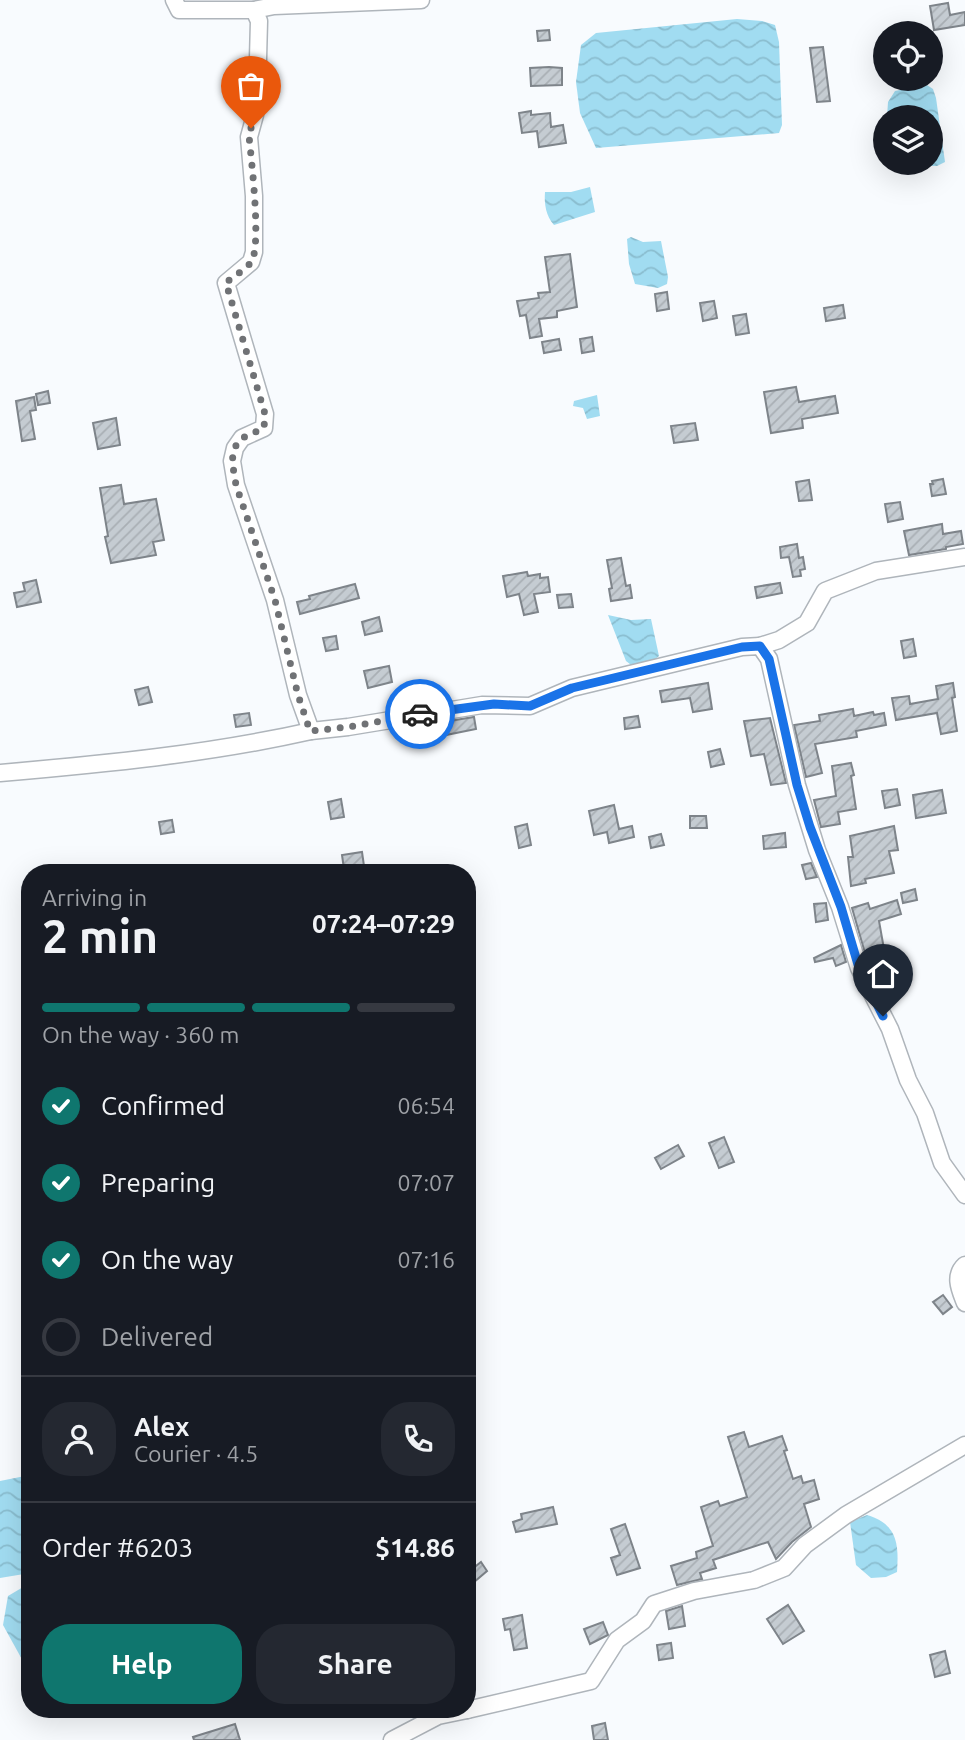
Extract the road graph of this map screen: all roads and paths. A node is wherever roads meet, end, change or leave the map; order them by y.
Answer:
1 (174, 0) edge
2 (421, 0) edge
3 (254, 10) junction
4 (965, 557) edge
5 (760, 646) junction
6 (310, 731) junction
7 (0, 773) edge
8 (965, 1195) edge
9 (965, 1265) edge
10 (965, 1303) edge
11 (965, 1445) edge
12 (476, 1708) edge
13 (434, 1718) edge
14 (391, 1740) edge

1 - 3 street
2 - 3 street
3 - 6 street
4 - 5 street
5 - 6 street
5 - 8 street
6 - 7 street
9 - 10 street
11 - 12 street
13 - 14 street

